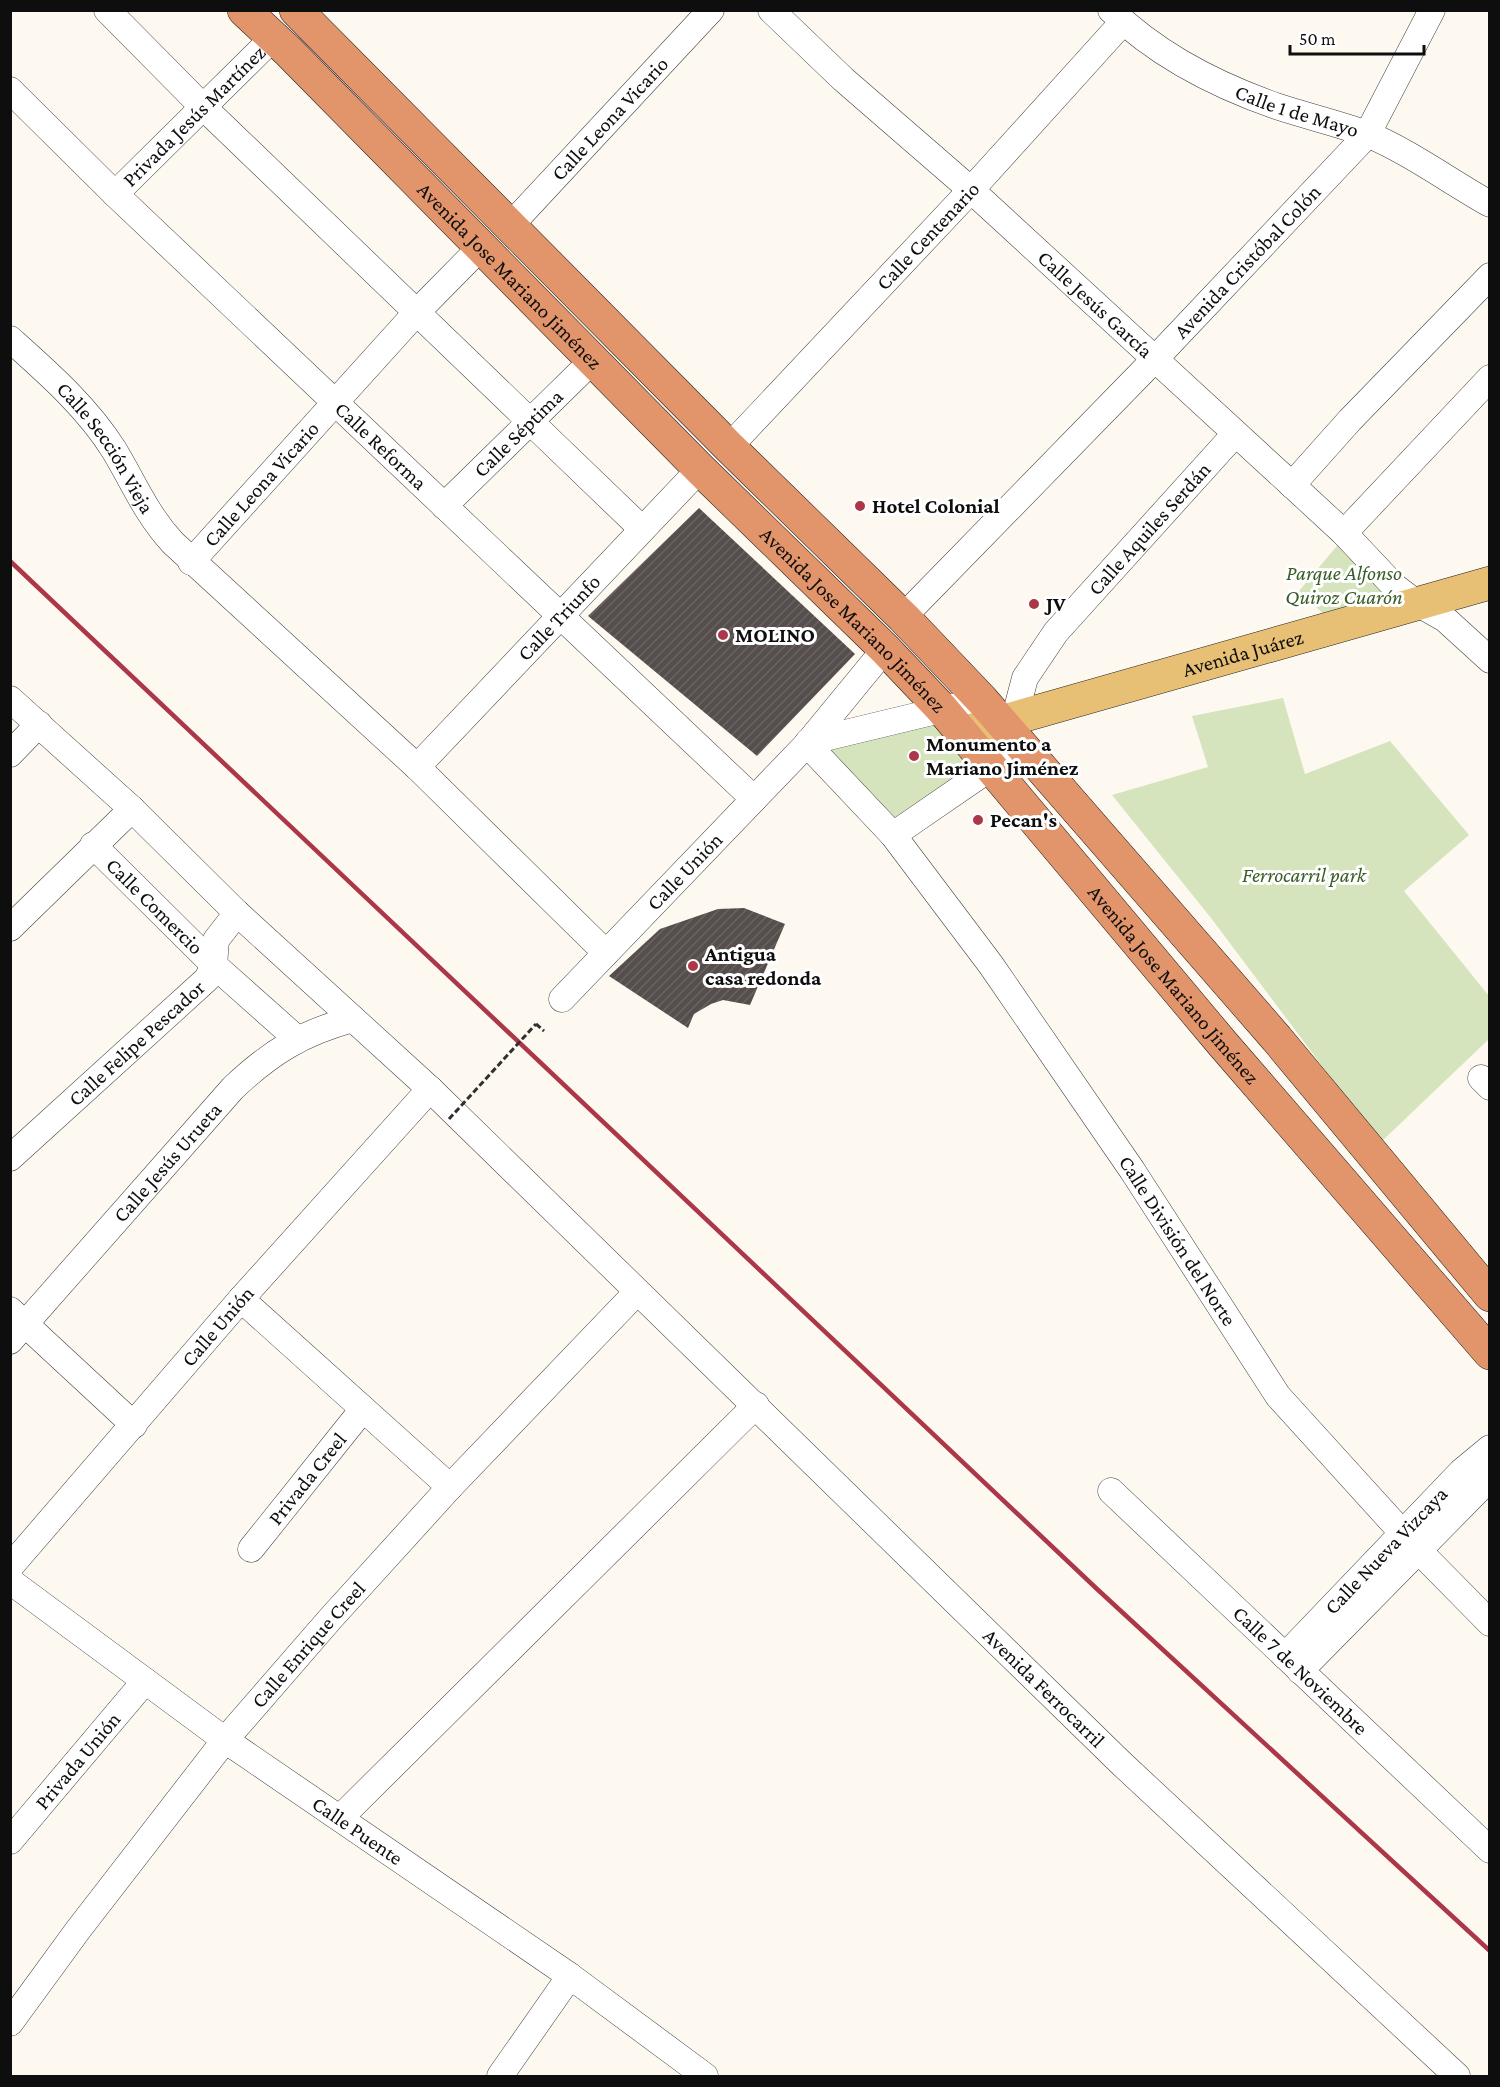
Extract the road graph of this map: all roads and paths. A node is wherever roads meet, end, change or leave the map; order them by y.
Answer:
1 (107, 10) edge
2 (243, 10) edge
3 (711, 10) edge
4 (771, 10) edge
5 (301, 12) edge
6 (1425, 13) edge
7 (1117, 16) edge
8 (273, 38) junction
9 (10, 90) edge
10 (202, 106) junction
11 (1367, 135) junction
12 (971, 190) junction
13 (115, 194) junction
14 (1490, 204) edge
15 (509, 226) junction
16 (480, 248) junction
17 (1490, 276) edge
18 (416, 313) junction
19 (10, 339) edge
20 (1155, 359) junction
21 (592, 360) junction
22 (1490, 378) edge
23 (335, 404) junction
24 (531, 421) junction
25 (1235, 434) junction
26 (729, 447) junction
27 (700, 469) junction
28 (1292, 485) junction
29 (444, 506) junction
30 (642, 529) junction
31 (1344, 533) junction
32 (191, 562) junction
33 (1490, 583) edge
34 (1415, 602) junction
35 (559, 615) junction
36 (903, 617) junction
37 (885, 649) junction
38 (1490, 660) edge
39 (10, 699) edge
40 (952, 721) junction
41 (1004, 721) junction
42 (39, 724) junction
43 (807, 743) junction
44 (10, 754) edge
45 (417, 767) junction
46 (993, 767) junction
47 (754, 799) junction
48 (132, 809) junction
49 (893, 835) junction
50 (93, 845) junction
51 (237, 913) junction
52 (10, 928) edge
53 (606, 953) junction
54 (214, 965) junction
55 (562, 999) dead end
56 (353, 1019) junction
57 (544, 1031) dead end
58 (296, 1038) junction
59 (430, 1089) junction
60 (449, 1119) dead end
61 (10, 1158) edge
62 (637, 1292) junction
63 (1490, 1295) edge
64 (241, 1299) junction
65 (16, 1325) edge
66 (1490, 1353) edge
67 (756, 1405) junction
68 (363, 1408) junction
69 (134, 1425) junction
70 (1490, 1448) edge
71 (1490, 1478) edge
72 (450, 1487) junction
73 (1111, 1491) dead end
74 (1410, 1541) junction
75 (251, 1549) dead end
76 (10, 1567) edge
77 (10, 1581) edge
78 (1490, 1623) edge
79 (1292, 1663) junction
80 (145, 1682) junction
81 (225, 1740) junction
82 (340, 1818) junction
83 (10, 1841) edge
84 (1490, 1850) edge
85 (570, 1977) junction
86 (10, 2023) edge
87 (500, 2076) edge
88 (705, 2076) edge
89 (1457, 2076) edge

1 - 10 street
2 - 8 highway, Avenida Jose Mariano Jiménez
3 - 15 street, Calle Leona Vicario
4 - 12 street, Calle Jesús García
5 - 15 highway, Avenida Jose Mariano Jiménez
6 - 11 street, Avenida Cristóbal Colón
7 - 11 street, Calle 1 de Mayo
7 - 12 street, Calle Centenario
8 - 10 street, Privada Jesús Martínez
8 - 16 highway, Avenida Jose Mariano Jiménez
9 - 13 street, Calle Reforma
10 - 13 street, Privada Jesús Martínez
10 - 18 street
11 - 14 street, Calle 1 de Mayo
11 - 20 street, Avenida Cristóbal Colón
12 - 20 street, Calle Jesús García
12 - 26 street, Calle Centenario
13 - 23 street, Calle Reforma
15 - 26 highway, Avenida Jose Mariano Jiménez
16 - 18 street, Calle Leona Vicario
16 - 21 highway, Avenida Jose Mariano Jiménez
17 - 28 street
18 - 23 street, Calle Leona Vicario
18 - 24 street
19 - 32 street, Calle Sección Vieja
20 - 25 street, Calle Jesús García
20 - 36 street, Avenida Cristóbal Colón
21 - 24 street, Calle Séptima
21 - 27 highway, Avenida Jose Mariano Jiménez
22 - 31 street
23 - 29 street, Calle Reforma
23 - 32 street, Calle Leona Vicario
24 - 29 street, Calle Séptima
24 - 30 street
25 - 28 street, Calle Jesús García
25 - 41 street, Calle Aquiles Serdán
26 - 36 highway, Avenida Jose Mariano Jiménez
27 - 30 street, Calle Triunfo
27 - 37 highway, Avenida Jose Mariano Jiménez
28 - 31 street, Calle Jesús García
29 - 35 street, Calle Reforma
30 - 35 street, Calle Triunfo
31 - 34 street, Calle Jesús García
32 - 45 street, Calle Sección Vieja
33 - 34 main road, Avenida Juárez
34 - 38 street, Calle Jesús García
34 - 41 main road, Avenida Juárez
35 - 45 street, Calle Triunfo
35 - 47 street, Calle Reforma
36 - 41 highway, Avenida Jose Mariano Jiménez
37 - 40 highway, Avenida Jose Mariano Jiménez
37 - 43 street, Calle Unión
39 - 42 street
40 - 41 main road
40 - 43 street
40 - 46 highway, Avenida Jose Mariano Jiménez
41 - 46 street
41 - 63 highway, Avenida Jose Mariano Jiménez
42 - 44 street
42 - 48 street
43 - 47 street, Calle Unión
43 - 49 street
45 - 53 street, Calle Sección Vieja
46 - 49 street
46 - 66 highway, Avenida Jose Mariano Jiménez
47 - 53 street, Calle Unión
48 - 50 street
48 - 51 street, Avenida Ferrocarril
49 - 74 street, Calle División del Norte
50 - 52 street
50 - 54 street, Calle Comercio
51 - 54 street, Calle Felipe Pescador
51 - 56 street, Avenida Ferrocarril
53 - 55 street, Calle Unión
54 - 58 street, Calle Comercio
54 - 61 street, Calle Felipe Pescador
56 - 58 street, Calle Jesús Urueta
56 - 59 street, Avenida Ferrocarril
57 - 60 path, bridge
58 - 65 street, Calle Jesús Urueta
59 - 62 street, Avenida Ferrocarril
59 - 64 street, Calle Unión
62 - 67 street, Avenida Ferrocarril
62 - 72 street, Calle Enrique Creel
64 - 68 street
64 - 69 street, Calle Unión
65 - 69 street
67 - 82 street
67 - 89 street, Avenida Ferrocarril
68 - 72 street
68 - 75 street, Privada Creel
69 - 76 street, Calle Unión
70 - 74 street, Calle Nueva Vizcaya
71 - 74 street, Calle Nueva Vizcaya
72 - 81 street, Calle Enrique Creel
73 - 79 street, Calle 7 de Noviembre
74 - 78 street, Calle División del Norte
74 - 79 street, Calle Nueva Vizcaya
77 - 80 street, Calle Puente
79 - 84 street, Calle 7 de Noviembre
80 - 81 street, Calle Puente
80 - 83 street, Privada Unión
81 - 82 street, Calle Puente
81 - 86 street, Calle Enrique Creel
82 - 85 street, Calle Puente
85 - 87 street
85 - 88 street, Calle Puente

